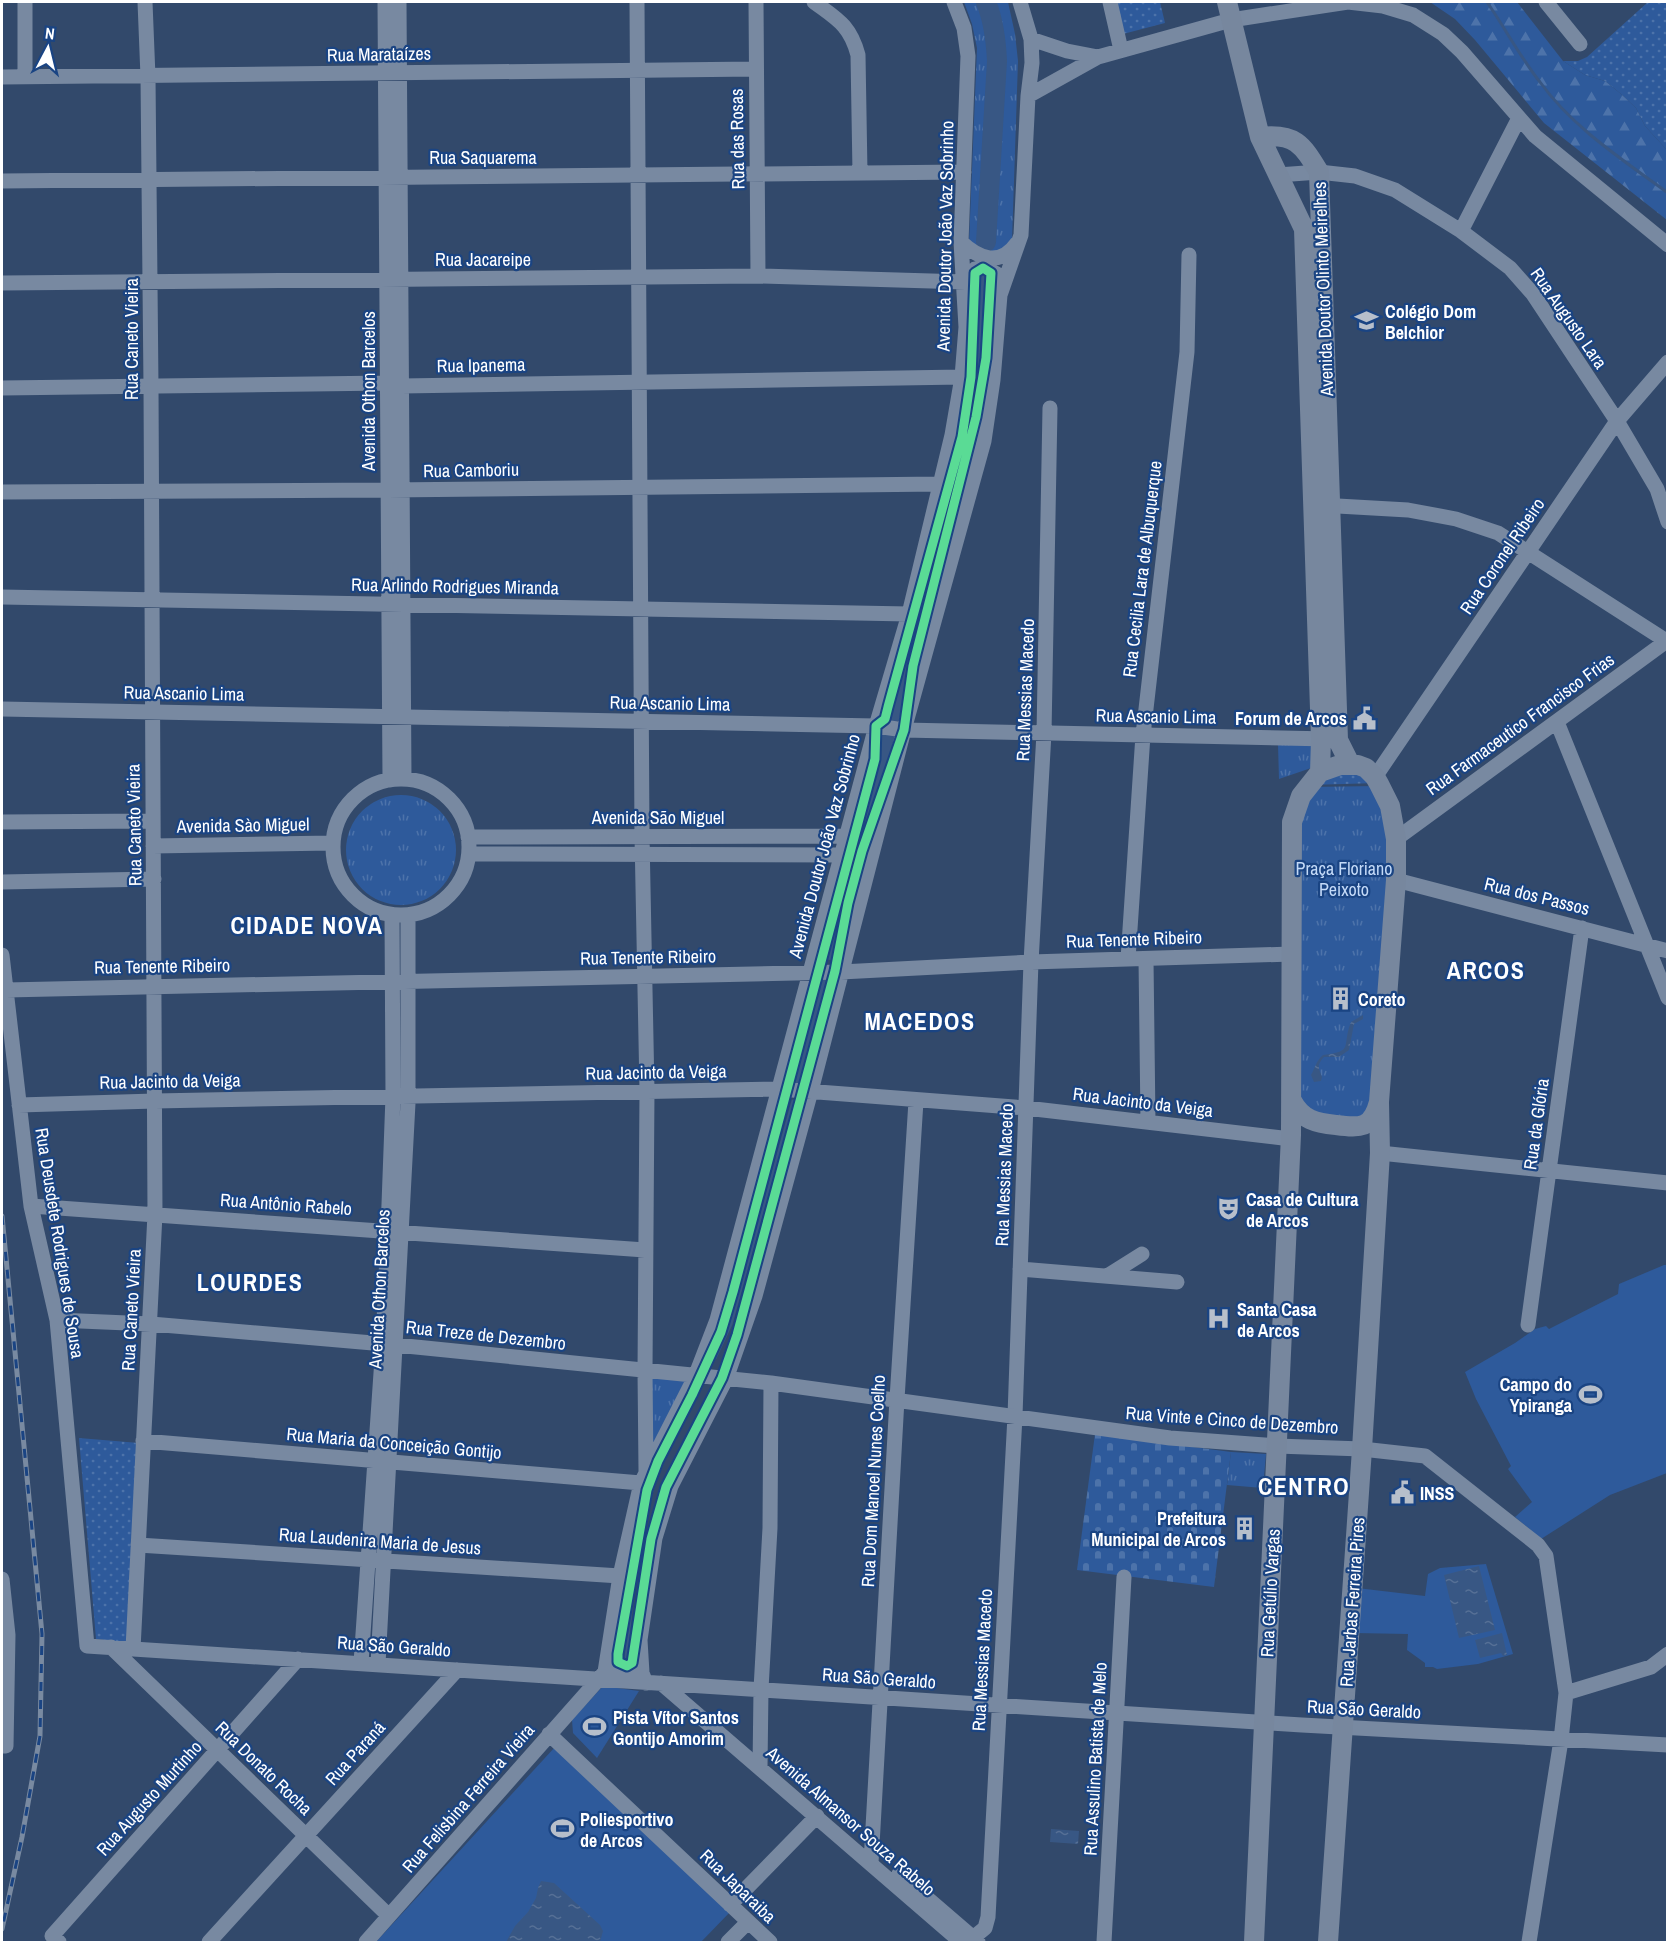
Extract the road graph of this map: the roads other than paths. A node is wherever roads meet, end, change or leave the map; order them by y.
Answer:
1 (25, 2) edge
2 (145, 2) edge
3 (385, 2) edge
4 (399, 2) edge
5 (637, 2) edge
6 (756, 2) edge
7 (814, 2) edge
8 (954, 2) edge
9 (1020, 2) edge
10 (1110, 2) edge
11 (1547, 2) edge
12 (1229, 11) edge
13 (1031, 39) junction
14 (1580, 44) dead end
15 (1121, 50) junction
16 (1098, 57) junction
17 (756, 69) junction
18 (637, 71) junction
19 (392, 74) junction
20 (26, 76) junction
21 (2, 77) edge
22 (148, 77) junction
23 (1028, 96) junction
24 (1519, 118) junction
25 (1260, 137) junction
26 (964, 172) junction
27 (1319, 172) junction
28 (860, 173) junction
29 (757, 174) junction
30 (638, 175) junction
31 (1278, 175) junction
32 (393, 177) junction
33 (149, 179) junction
34 (2, 180) edge
35 (1461, 231) junction
36 (1021, 235) junction
37 (962, 242) junction
38 (1668, 245) edge
39 (1189, 255) dead end
40 (758, 276) junction
41 (639, 277) junction
42 (394, 280) junction
43 (150, 282) junction
44 (965, 282) junction
45 (2, 283) edge
46 (1000, 295) junction
47 (1668, 362) edge
48 (1317, 375) junction
49 (962, 377) junction
50 (640, 382) junction
51 (395, 384) junction
52 (151, 387) junction
53 (2, 388) edge
54 (1050, 408) dead end
55 (1617, 421) junction
56 (940, 484) junction
57 (640, 488) junction
58 (395, 490) junction
59 (151, 491) junction
60 (2, 492) edge
61 (1322, 505) junction
62 (1668, 522) edge
63 (1528, 553) junction
64 (2, 597) edge
65 (151, 600) junction
66 (396, 604) junction
67 (641, 609) junction
68 (909, 614) junction
69 (1667, 641) edge
70 (2, 709) edge
71 (152, 712) junction
72 (397, 717) junction
73 (642, 722) junction
74 (1557, 722) junction
75 (876, 726) junction
76 (904, 730) junction
77 (1044, 733) junction
78 (1143, 735) junction
79 (1330, 739) junction
80 (1350, 764) junction
81 (1320, 771) junction
82 (1375, 777) junction
83 (397, 780) junction
84 (153, 821) junction
85 (2, 822) edge
86 (642, 836) junction
87 (847, 836) junction
88 (468, 837) junction
89 (1396, 839) junction
90 (332, 843) junction
91 (153, 846) junction
92 (469, 854) junction
93 (643, 855) junction
94 (842, 855) junction
95 (154, 879) junction
96 (1396, 880) junction
97 (2, 882) edge
98 (400, 915) junction
99 (1582, 927) junction
100 (1647, 946) junction
101 (1668, 951) edge
102 (1291, 954) junction
103 (2, 955) edge
104 (1146, 958) junction
105 (1128, 959) junction
106 (1030, 962) junction
107 (810, 972) junction
108 (841, 972) junction
109 (644, 977) junction
110 (407, 981) junction
111 (391, 982) junction
112 (155, 985) junction
113 (6, 990) junction
114 (1668, 998) edge
115 (779, 1089) junction
116 (647, 1091) junction
117 (811, 1091) junction
118 (400, 1096) junction
119 (155, 1101) junction
120 (916, 1101) junction
121 (1292, 1101) junction
122 (1379, 1102) junction
123 (19, 1105) junction
124 (1026, 1108) junction
125 (1148, 1122) junction
126 (1291, 1137) junction
127 (1380, 1150) junction
128 (1549, 1172) junction
129 (1668, 1183) edge
130 (31, 1206) junction
131 (155, 1214) junction
132 (395, 1232) junction
133 (645, 1250) junction
134 (1142, 1254) dead end
135 (1020, 1269) junction
136 (1107, 1276) junction
137 (1177, 1282) dead end
138 (57, 1320) junction
139 (151, 1324) junction
140 (1528, 1325) dead end
141 (390, 1344) junction
142 (645, 1371) junction
143 (695, 1377) junction
144 (726, 1379) junction
145 (771, 1383) junction
146 (897, 1400) junction
147 (1015, 1416) junction
148 (144, 1441) junction
149 (1277, 1446) junction
150 (1362, 1449) junction
151 (381, 1461) junction
152 (644, 1479) junction
153 (138, 1545) junction
154 (376, 1560) junction
155 (620, 1576) junction
156 (1124, 1577) dead end
157 (2, 1579) edge
158 (5, 1636) edge
159 (610, 1645) junction
160 (87, 1646) joint
161 (111, 1647) junction
162 (133, 1648) junction
163 (640, 1650) junction
164 (1668, 1654) edge
165 (298, 1659) junction
166 (361, 1663) junction
167 (378, 1664) junction
168 (458, 1670) junction
169 (598, 1679) junction
170 (654, 1683) junction
171 (678, 1684) junction
172 (761, 1689) junction
173 (1566, 1693) junction
174 (880, 1697) junction
175 (999, 1705) junction
176 (1118, 1713) junction
177 (1264, 1722) junction
178 (1344, 1727) junction
179 (549, 1734) junction
180 (1561, 1740) junction
181 (1668, 1745) edge
182 (4, 1746) edge
183 (218, 1750) junction
184 (760, 1761) junction
185 (817, 1816) junction
186 (306, 1836) junction
187 (871, 1857) junction
188 (730, 1905) junction
189 (389, 1916) junction
190 (748, 1923) junction
191 (56, 1939) edge
192 (209, 1942) edge
193 (366, 1942) edge
194 (728, 1942) edge
195 (770, 1942) edge
196 (970, 1942) edge
197 (1104, 1942) edge
198 (1254, 1942) edge
199 (1328, 1942) edge
200 (1529, 1942) edge

1 - 20 street
2 - 22 street, Rua Caneto Vieira
3 - 19 street, Avenida Othon Barcelos
4 - 19 street, Avenida Othon Barcelos
5 - 18 street
6 - 17 street, Rua das Rosas
7 - 28 street
8 - 26 street, Avenida Doutor João Vaz Sobrinho
9 - 13 street
10 - 15 street
11 - 14 street
12 - 15 street
12 - 24 street
12 - 25 main road
13 - 16 street
13 - 23 street
15 - 16 street
16 - 23 street
17 - 18 street, Rua Marataízes
17 - 29 street, Rua das Rosas
18 - 19 street, Rua Marataízes
18 - 30 street
19 - 22 street, Rua Marataízes
19 - 32 street, Avenida Othon Barcelos
20 - 21 street, Rua Marataízes
20 - 22 street, Rua Marataízes
22 - 33 street, Rua Caneto Vieira
23 - 36 street
24 - 35 street
24 - 38 street
25 - 27 main road, Avenida Doutor Olinto Meirelhes
25 - 31 main road, Avenida Doutor Olinto Meirelhes
26 - 28 street, Rua Saquarema
26 - 37 street, Avenida Doutor João Vaz Sobrinho
27 - 31 street, Rua Augusto Lara
27 - 35 street, Rua Augusto Lara
27 - 48 main road, Avenida Doutor Olinto Meirelhes
28 - 29 street, Rua Saquarema
29 - 30 street, Rua Saquarema
29 - 40 street, Rua das Rosas
30 - 32 street, Rua Saquarema
30 - 41 street
31 - 48 main road, Avenida Doutor Olinto Meirelhes
32 - 33 street, Rua Saquarema
32 - 42 street, Avenida Othon Barcelos
33 - 34 street, Rua Saquarema
33 - 43 street, Rua Caneto Vieira
35 - 55 street, Rua Augusto Lara
36 - 37 street
36 - 46 street
37 - 44 street, Avenida Doutor João Vaz Sobrinho
39 - 78 street, Rua Cecilia Lara de Albuquerque
40 - 41 street, Rua Jacareipe
40 - 44 street, Rua Jacareipe
41 - 42 street, Rua Jacareipe
41 - 50 street
42 - 43 street, Rua Jacareipe
42 - 51 street, Avenida Othon Barcelos
43 - 45 street, Rua Jacareipe
43 - 52 street, Rua Caneto Vieira
44 - 46 street
44 - 49 street, Avenida Doutor João Vaz Sobrinho
46 - 76 street
47 - 55 street, Rua Coronel Ribeiro
48 - 61 main road, Avenida Doutor Olinto Meirelhes
49 - 50 street, Rua Ipanema
49 - 56 street, Avenida Doutor João Vaz Sobrinho
50 - 51 street, Rua Ipanema
50 - 57 street
51 - 52 street, Rua Ipanema
51 - 58 street, Avenida Othon Barcelos
52 - 53 street, Rua Ipanema
52 - 59 street, Rua Caneto Vieira
54 - 77 street, Rua Messias Macedo
55 - 62 street, Rua Augusto Lara
55 - 63 street, Rua Coronel Ribeiro
56 - 57 street, Rua Camboriu
56 - 68 street, Avenida Doutor João Vaz Sobrinho
57 - 58 street, Rua Camboriu
57 - 67 street
58 - 59 street, Rua Camboriu
58 - 66 street, Avenida Othon Barcelos
59 - 60 street, Rua Camboriu
59 - 65 street, Rua Caneto Vieira
61 - 63 street
61 - 79 main road, Avenida Doutor Olinto Meirelhes
63 - 69 street
63 - 82 street, Rua Coronel Ribeiro
64 - 65 street, Rua Arlindo Rodrigues Miranda
65 - 66 street, Rua Arlindo Rodrigues Miranda
65 - 71 street, Rua Caneto Vieira
66 - 67 street, Rua Arlindo Rodrigues Miranda
66 - 72 street, Avenida Othon Barcelos
67 - 68 street, Rua Arlindo Rodrigues Miranda
67 - 73 street
68 - 75 street, Avenida Doutor João Vaz Sobrinho
69 - 74 street, Rua Farmaceutico Francisco Frias
70 - 71 street, Rua Ascanio Lima
71 - 72 street, Rua Ascanio Lima
71 - 84 street, Rua Caneto Vieira
72 - 73 street, Rua Ascanio Lima
72 - 83 street, Avenida Othon Barcelos
73 - 75 street, Rua Ascanio Lima
73 - 86 street
74 - 89 street, Rua Farmaceutico Francisco Frias
74 - 100 street
75 - 76 street, Rua Ascanio Lima
75 - 87 street, Avenida Doutor João Vaz Sobrinho
76 - 77 street, Rua Ascanio Lima
76 - 108 street
77 - 78 street, Rua Ascanio Lima
77 - 106 street, Rua Messias Macedo
78 - 79 street, Rua Ascanio Lima
78 - 105 street, Rua Cecilia Lara de Albuquerque
79 - 80 main road, Avenida Doutor Olinto Meirelhes
79 - 81 main road, Avenida Doutor Olinto Meirelhes
80 - 81 main road
80 - 82 main road
81 - 102 main road
82 - 89 main road
83 - 88 street
83 - 90 street, Avenida Sào Miguel
84 - 85 street
84 - 91 street, Rua Caneto Vieira
86 - 87 street, Avenida São Miguel
86 - 88 street, Avenida São Miguel
86 - 93 street
87 - 94 street, Avenida Doutor João Vaz Sobrinho
88 - 92 street
89 - 96 main road
90 - 91 street, Avenida Sào Miguel
90 - 98 street, Avenida Sào Miguel
91 - 95 street, Rua Caneto Vieira
92 - 93 street, Avenida São Miguel
92 - 98 street
93 - 94 street, Avenida São Miguel
93 - 109 street
94 - 107 street, Avenida Doutor João Vaz Sobrinho
95 - 97 street
95 - 112 street, Rua Caneto Vieira
96 - 99 street, Rua dos Passos
96 - 122 main road
98 - 110 street, Avenida Othon Barcelos
98 - 111 street, Avenida Othon Barcelos
99 - 100 street, Rua dos Passos
99 - 128 street, Rua da Glória
100 - 101 street, Rua dos Passos
100 - 114 street
102 - 104 street, Rua Tenente Ribeiro
102 - 121 main road
103 - 113 street, Rua Deusdete Rodrigues de Sousa
104 - 105 street, Rua Tenente Ribeiro
104 - 125 street
105 - 106 street, Rua Tenente Ribeiro
106 - 108 street, Rua Tenente Ribeiro
106 - 124 street, Rua Messias Macedo
107 - 108 street, Rua Tenente Ribeiro
107 - 109 street, Rua Tenente Ribeiro
107 - 115 street, Avenida Doutor João Vaz Sobrinho
108 - 117 street
109 - 110 street, Rua Tenente Ribeiro
109 - 116 street
110 - 111 street, Rua Tenente Ribeiro
110 - 118 street, Avenida Othon Barcelos
111 - 112 street, Rua Tenente Ribeiro
111 - 118 street, Avenida Othon Barcelos
112 - 113 street, Rua Tenente Ribeiro
112 - 119 street, Rua Caneto Vieira
113 - 123 street, Rua Deusdete Rodrigues de Sousa
115 - 116 street, Rua Jacinto da Veiga
115 - 117 street, Rua Jacinto da Veiga
115 - 143 street, Avenida Doutor João Vaz Sobrinho
116 - 118 street, Rua Jacinto da Veiga
116 - 133 street
117 - 120 street, Rua Jacinto da Veiga
117 - 144 street
118 - 119 street, Rua Jacinto da Veiga
118 - 132 street, Avenida Othon Barcelos
119 - 123 street, Rua Jacinto da Veiga
119 - 131 street, Rua Caneto Vieira
120 - 124 street, Rua Jacinto da Veiga
120 - 146 street, Rua Dom Manoel Nunes Coelho
121 - 122 main road
121 - 126 main road
122 - 127 main road
123 - 130 street, Rua Deusdete Rodrigues de Sousa
124 - 125 street, Rua Jacinto da Veiga
124 - 135 street, Rua Messias Macedo
125 - 126 street, Rua Jacinto da Veiga
126 - 127 main road
126 - 149 main road, Rua Getúlio Vargas
127 - 128 street
127 - 150 main road, Rua Jarbas Ferreira Pires
128 - 129 street
128 - 140 street, Rua da Glória
130 - 131 street, Rua Antônio Rabelo
130 - 138 street, Rua Deusdete Rodrigues de Sousa
131 - 132 street, Rua Antônio Rabelo
131 - 139 street, Rua Caneto Vieira
132 - 133 street, Rua Antônio Rabelo
132 - 141 street, Avenida Othon Barcelos
133 - 142 street
134 - 136 street
135 - 136 street
135 - 147 street, Rua Messias Macedo
136 - 137 street
138 - 139 street, Rua Treze de Dezembro
138 - 160 street, Rua Deusdete Rodrigues de Sousa
139 - 141 street, Rua Treze de Dezembro
139 - 148 street, Rua Caneto Vieira
141 - 142 street, Rua Treze de Dezembro
141 - 151 street, Avenida Othon Barcelos
142 - 143 street, Rua Treze de Dezembro
142 - 152 street
143 - 144 street, Rua Vinte e Cinco de Dezembro
143 - 152 street, Avenida Doutor João Vaz Sobrinho
144 - 145 street, Rua Vinte e Cinco de Dezembro
144 - 163 street
145 - 146 street, Rua Vinte e Cinco de Dezembro
145 - 172 street
146 - 147 street, Rua Vinte e Cinco de Dezembro
146 - 174 street, Rua Dom Manoel Nunes Coelho
147 - 149 street, Rua Vinte e Cinco de Dezembro
147 - 175 street, Rua Messias Macedo
148 - 151 street, Rua Maria da Conceição Gontijo
148 - 153 street, Rua Caneto Vieira
149 - 150 street, Rua Vinte e Cinco de Dezembro
149 - 177 main road, Rua Getúlio Vargas
150 - 173 street, Rua Vinte e Cinco de Dezembro
150 - 178 main road, Rua Jarbas Ferreira Pires
151 - 152 street, Rua Maria da Conceição Gontijo
151 - 154 street, Avenida Othon Barcelos
152 - 155 street, Avenida Doutor João Vaz Sobrinho
153 - 154 street, Rua Laudenira Maria de Jesus
153 - 162 street, Rua Caneto Vieira
154 - 155 street, Rua Laudenira Maria de Jesus
154 - 166 street, Avenida Othon Barcelos
154 - 167 street, Avenida Othon Barcelos
155 - 159 street, Avenida Doutor João Vaz Sobrinho
156 - 176 street, Rua Assulino Batista de Melo
157 - 158 street
158 - 182 street
159 - 163 street
159 - 169 street, Avenida Doutor João Vaz Sobrinho
160 - 161 street, Rua São Geraldo
161 - 162 street, Rua São Geraldo
161 - 183 street, Rua Donato Rocha
162 - 165 street, Rua São Geraldo
163 - 170 street
164 - 173 street
165 - 166 street, Rua São Geraldo
165 - 183 street, Rua Augusto Murtinho
166 - 167 street, Rua São Geraldo
167 - 168 street, Rua São Geraldo
168 - 169 street, Rua São Geraldo
168 - 186 street, Rua Paraná
169 - 170 street, Rua São Geraldo
169 - 179 street, Rua Felisbina Ferreira Vieira
170 - 171 street, Rua São Geraldo
170 - 184 street, Avenida Almansor Souza Rabelo
171 - 172 street, Rua São Geraldo
171 - 184 street, Avenida Almansor Souza Rabelo
172 - 174 street, Rua São Geraldo
172 - 184 street
173 - 180 street, Rua Vinte e Cinco de Dezembro
174 - 175 street, Rua São Geraldo
174 - 187 street, Rua Dom Manoel Nunes Coelho
175 - 176 street, Rua São Geraldo
175 - 196 street, Rua Messias Macedo
176 - 177 street, Rua São Geraldo
176 - 197 street, Rua Assulino Batista de Melo
177 - 178 street, Rua São Geraldo
177 - 198 main road, Rua Getúlio Vargas
178 - 180 street, Rua São Geraldo
178 - 199 main road, Rua Jarbas Ferreira Pires
179 - 188 street, Rua Japaraiba
179 - 189 street, Rua Felisbina Ferreira Vieira
180 - 181 street, Rua São Geraldo
180 - 200 street, Rua Vinte e Cinco de Dezembro
183 - 186 street, Rua Donato Rocha
183 - 191 street, Rua Augusto Murtinho
184 - 185 street, Avenida Almansor Souza Rabelo
184 - 187 street, Avenida Almansor Souza Rabelo
185 - 187 street, Avenida Almansor Souza Rabelo
185 - 188 street
186 - 189 street, Rua Donato Rocha
186 - 192 street, Rua Paraná
187 - 196 street, Avenida Almansor Souza Rabelo
188 - 190 street, Rua Japaraiba
189 - 193 street, Rua Felisbina Ferreira Vieira
190 - 194 street
190 - 195 street, Rua Japaraiba

